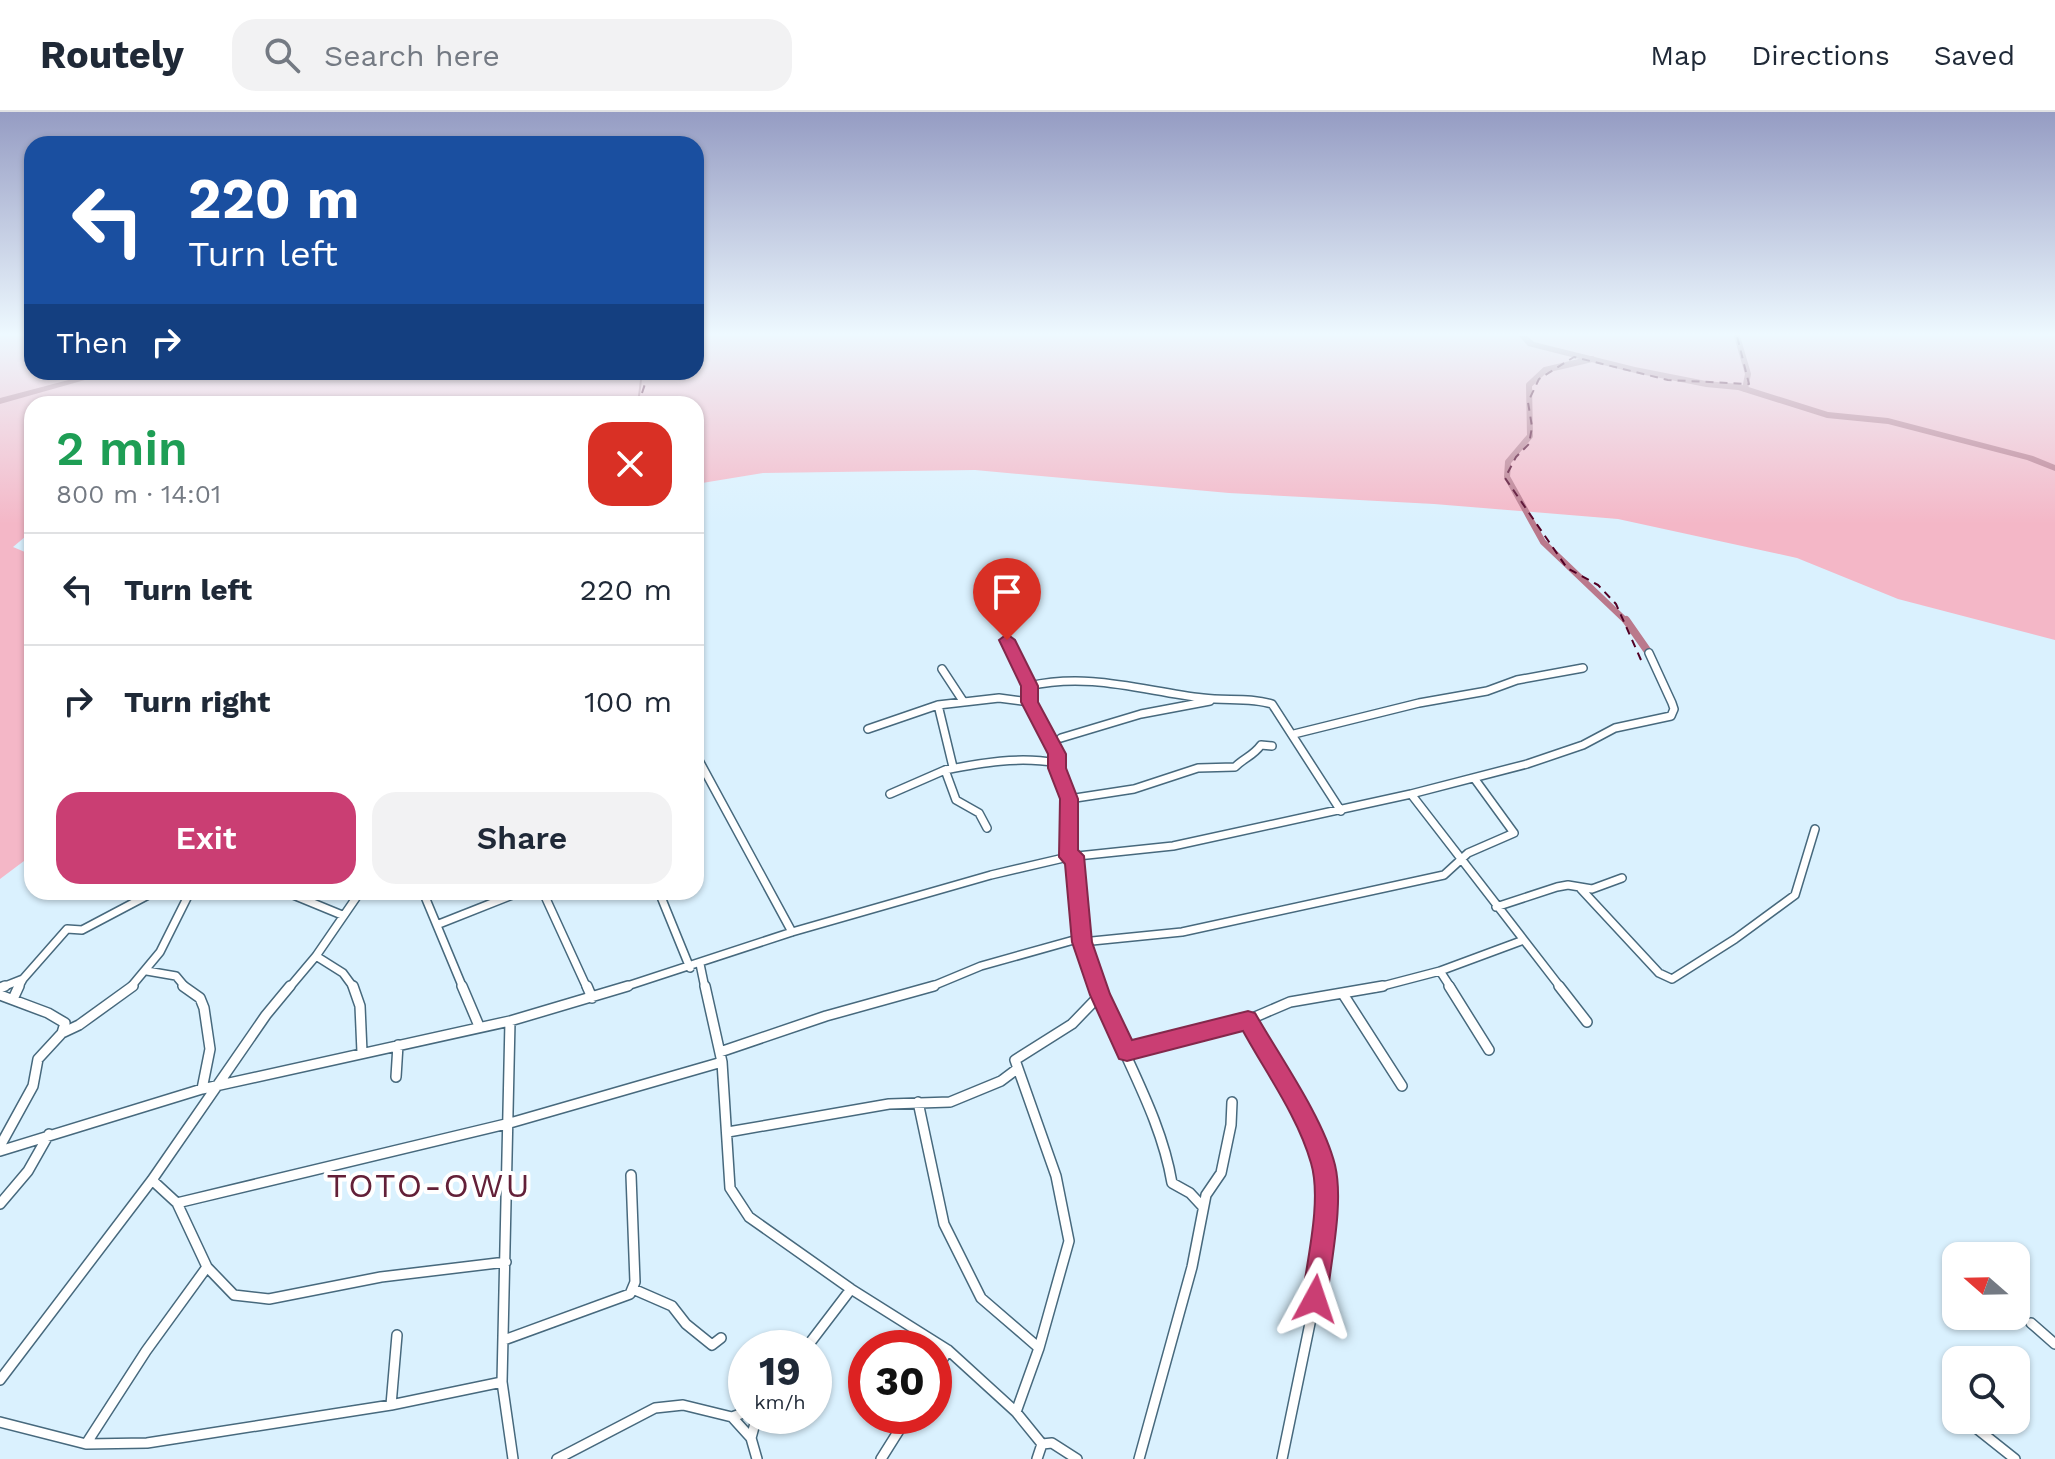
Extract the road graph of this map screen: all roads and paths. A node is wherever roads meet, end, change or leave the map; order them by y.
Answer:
1 (1007, 640) dead end
2 (1649, 653) dead end
3 (1583, 668) dead end
4 (942, 669) dead end
5 (1029, 686) junction
6 (1216, 700) junction
7 (963, 701) junction
8 (1030, 702) junction
9 (938, 705) junction
10 (868, 729) dead end
11 (1294, 734) junction
12 (1061, 738) dead end
13 (1272, 746) dead end
14 (1056, 763) junction
15 (949, 768) junction
16 (704, 770) edge
17 (1474, 778) junction
18 (890, 794) dead end
19 (1411, 794) junction
20 (1069, 799) junction
21 (1341, 811) junction
22 (987, 828) dead end
23 (1815, 829) dead end
24 (1071, 857) junction
25 (1462, 859) junction
26 (1622, 878) dead end
27 (1581, 889) junction
28 (139, 900) edge
29 (186, 900) edge
30 (305, 900) edge
31 (354, 900) edge
32 (427, 900) edge
33 (500, 900) edge
34 (547, 900) edge
35 (663, 900) edge
36 (1496, 907) junction
37 (342, 915) junction
38 (439, 924) junction
39 (792, 932) junction
40 (1081, 940) junction
41 (1521, 941) junction
42 (316, 956) junction
43 (695, 966) junction
44 (147, 971) junction
45 (1440, 971) junction
46 (23, 979) junction
47 (0, 988) edge
48 (1343, 994) junction
49 (0, 995) edge
50 (1100, 995) junction
51 (592, 998) junction
52 (13, 999) junction
53 (1248, 1020) junction
54 (510, 1021) junction
55 (1587, 1022) dead end
56 (479, 1026) junction
57 (62, 1033) junction
58 (398, 1045) junction
59 (1489, 1050) dead end
60 (1127, 1051) junction
61 (362, 1052) junction
62 (721, 1057) junction
63 (1017, 1069) junction
64 (396, 1077) dead end
65 (1402, 1086) dead end
66 (219, 1087) junction
67 (202, 1089) junction
68 (918, 1102) junction
69 (1232, 1102) dead end
70 (510, 1123) junction
71 (728, 1132) junction
72 (49, 1134) junction
73 (0, 1148) edge
74 (631, 1175) dead end
75 (152, 1180) junction
76 (177, 1203) junction
77 (0, 1204) edge
78 (1203, 1207) junction
79 (506, 1262) junction
80 (207, 1267) junction
81 (633, 1289) junction
82 (851, 1289) junction
83 (2031, 1323) dead end
84 (820, 1330) edge
85 (916, 1330) edge
86 (397, 1335) dead end
87 (721, 1338) dead end
88 (504, 1340) junction
89 (2055, 1344) edge
90 (1039, 1348) junction
91 (952, 1354) edge
92 (0, 1380) edge
93 (502, 1382) junction
94 (391, 1405) junction
95 (1016, 1412) junction
96 (728, 1416) edge
97 (0, 1422) edge
98 (747, 1434) edge
99 (752, 1434) edge
100 (897, 1434) edge
101 (1984, 1434) edge
102 (751, 1438) junction
103 (86, 1444) junction
104 (1042, 1444) junction
105 (513, 1459) edge
106 (557, 1459) edge
107 (757, 1459) edge
108 (881, 1459) edge
109 (1037, 1459) edge
110 (1077, 1459) edge
111 (1139, 1459) edge
112 (1282, 1459) edge
113 (2015, 1459) edge

1 - 5 street
2 - 17 street
3 - 11 street
4 - 7 street
5 - 6 street
5 - 8 street
6 - 11 street
6 - 12 street
7 - 8 street
7 - 9 street
8 - 14 street
9 - 10 street
9 - 15 street
11 - 21 street
13 - 20 street
14 - 15 street
14 - 20 street
15 - 18 street
15 - 22 street
16 - 39 street
17 - 19 street
17 - 25 street
19 - 21 street
19 - 25 street
20 - 24 street
21 - 24 street
23 - 27 street
24 - 39 street
24 - 40 street
25 - 36 street
25 - 40 street
26 - 27 street
27 - 36 street
28 - 46 street
29 - 44 street
30 - 37 street
31 - 37 street
32 - 38 street
33 - 38 street
34 - 51 street
35 - 43 street
36 - 41 street
37 - 42 street
38 - 56 street
39 - 43 street
40 - 50 street
40 - 62 street
41 - 45 street
41 - 55 street
42 - 61 street
42 - 66 street
43 - 51 street
43 - 62 street
44 - 57 street
44 - 67 street
45 - 48 street
45 - 59 street
46 - 47 street
46 - 52 street
48 - 53 street
48 - 65 street
49 - 52 street
50 - 60 street
50 - 63 street
51 - 54 street
52 - 57 street
53 - 60 street
53 - 112 street
54 - 56 street
54 - 70 street
56 - 58 street
57 - 73 street
58 - 61 street
58 - 64 street
60 - 78 street
61 - 66 street
62 - 70 street
62 - 71 street
63 - 68 street
63 - 90 street
66 - 67 street
66 - 75 street
67 - 72 street
68 - 71 street
68 - 90 street
69 - 78 street
70 - 76 street
70 - 79 street
71 - 82 street
72 - 73 street
72 - 77 street
74 - 81 street
75 - 76 street
75 - 92 street
76 - 80 street
78 - 111 street
79 - 80 street
79 - 88 street
80 - 103 street
81 - 87 street
81 - 88 street
82 - 84 street
82 - 85 street
83 - 89 street
86 - 94 street
88 - 93 street
90 - 95 street
91 - 95 street
93 - 94 street
93 - 105 street
94 - 103 street
95 - 104 street
96 - 106 street
97 - 103 street
98 - 102 street
99 - 102 street
100 - 108 street
101 - 113 street
102 - 107 street
104 - 109 street
104 - 110 street

